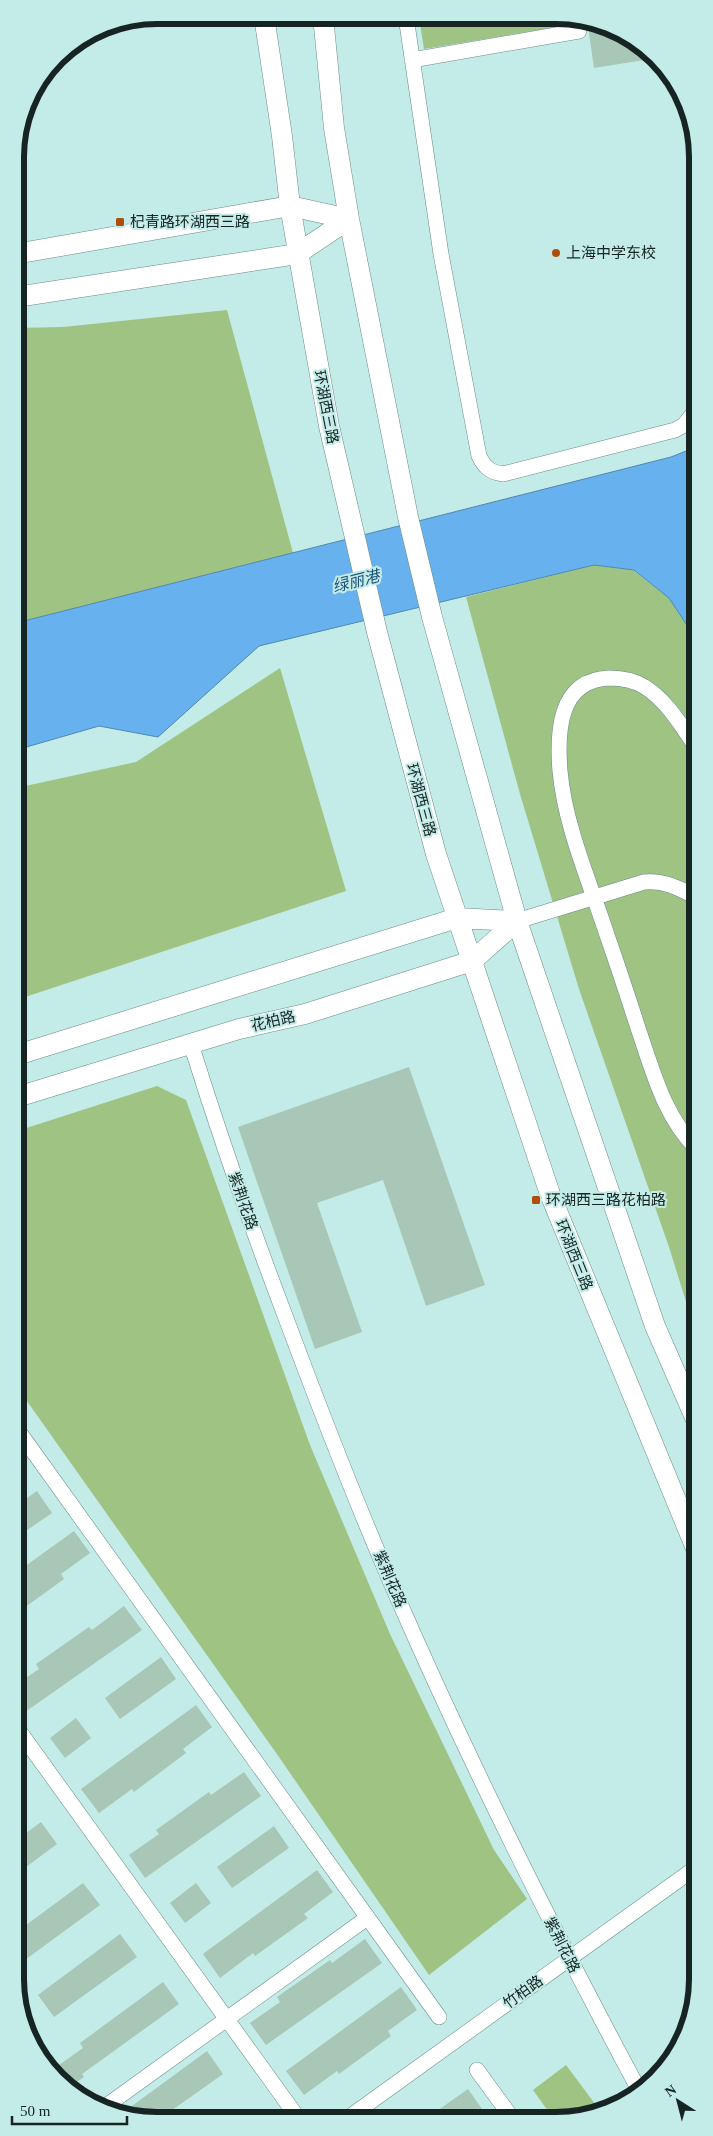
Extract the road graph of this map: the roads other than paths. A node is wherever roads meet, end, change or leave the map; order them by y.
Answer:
1 (265, 24) edge
2 (324, 24) edge
3 (407, 24) edge
4 (578, 26) edge
5 (412, 60) junction
6 (290, 206) junction
7 (349, 218) junction
8 (24, 253) edge
9 (297, 254) junction
10 (24, 296) edge
11 (689, 419) edge
12 (689, 737) edge
13 (689, 894) edge
14 (594, 897) junction
15 (457, 918) junction
16 (517, 921) junction
17 (472, 961) junction
18 (191, 1044) junction
19 (24, 1053) edge
20 (24, 1095) edge
21 (689, 1141) edge
22 (689, 1404) edge
23 (24, 1439) edge
24 (689, 1532) edge
25 (24, 1738) edge
26 (689, 1872) edge
27 (367, 1918) junction
28 (569, 1959) junction
29 (439, 2017) dead end
30 (227, 2020) junction
31 (477, 2070) dead end
32 (636, 2085) edge
33 (110, 2103) edge
34 (294, 2112) edge
35 (356, 2112) edge
36 (508, 2112) edge

1 - 6 main road, 环湖西三路
2 - 7 main road
3 - 5 street
4 - 5 street
5 - 11 street
6 - 7 main road
6 - 8 main road
6 - 9 main road, 环湖西三路
7 - 9 main road
7 - 16 main road
9 - 10 main road
9 - 15 main road, 环湖西三路
12 - 14 street
13 - 14 street
14 - 16 street
14 - 21 street
15 - 16 main road
15 - 17 main road, 环湖西三路
15 - 19 main road
16 - 17 main road, 花柏路
16 - 22 main road
17 - 18 main road, 花柏路
17 - 24 main road, 环湖西三路
18 - 20 main road, 花柏路
18 - 28 street, 紫荆花路
23 - 27 street
25 - 30 street
26 - 28 street, 竹柏路
27 - 29 street
27 - 30 street
28 - 32 street, 紫荆花路
28 - 35 street, 竹柏路
30 - 33 street
30 - 34 street
31 - 36 street

